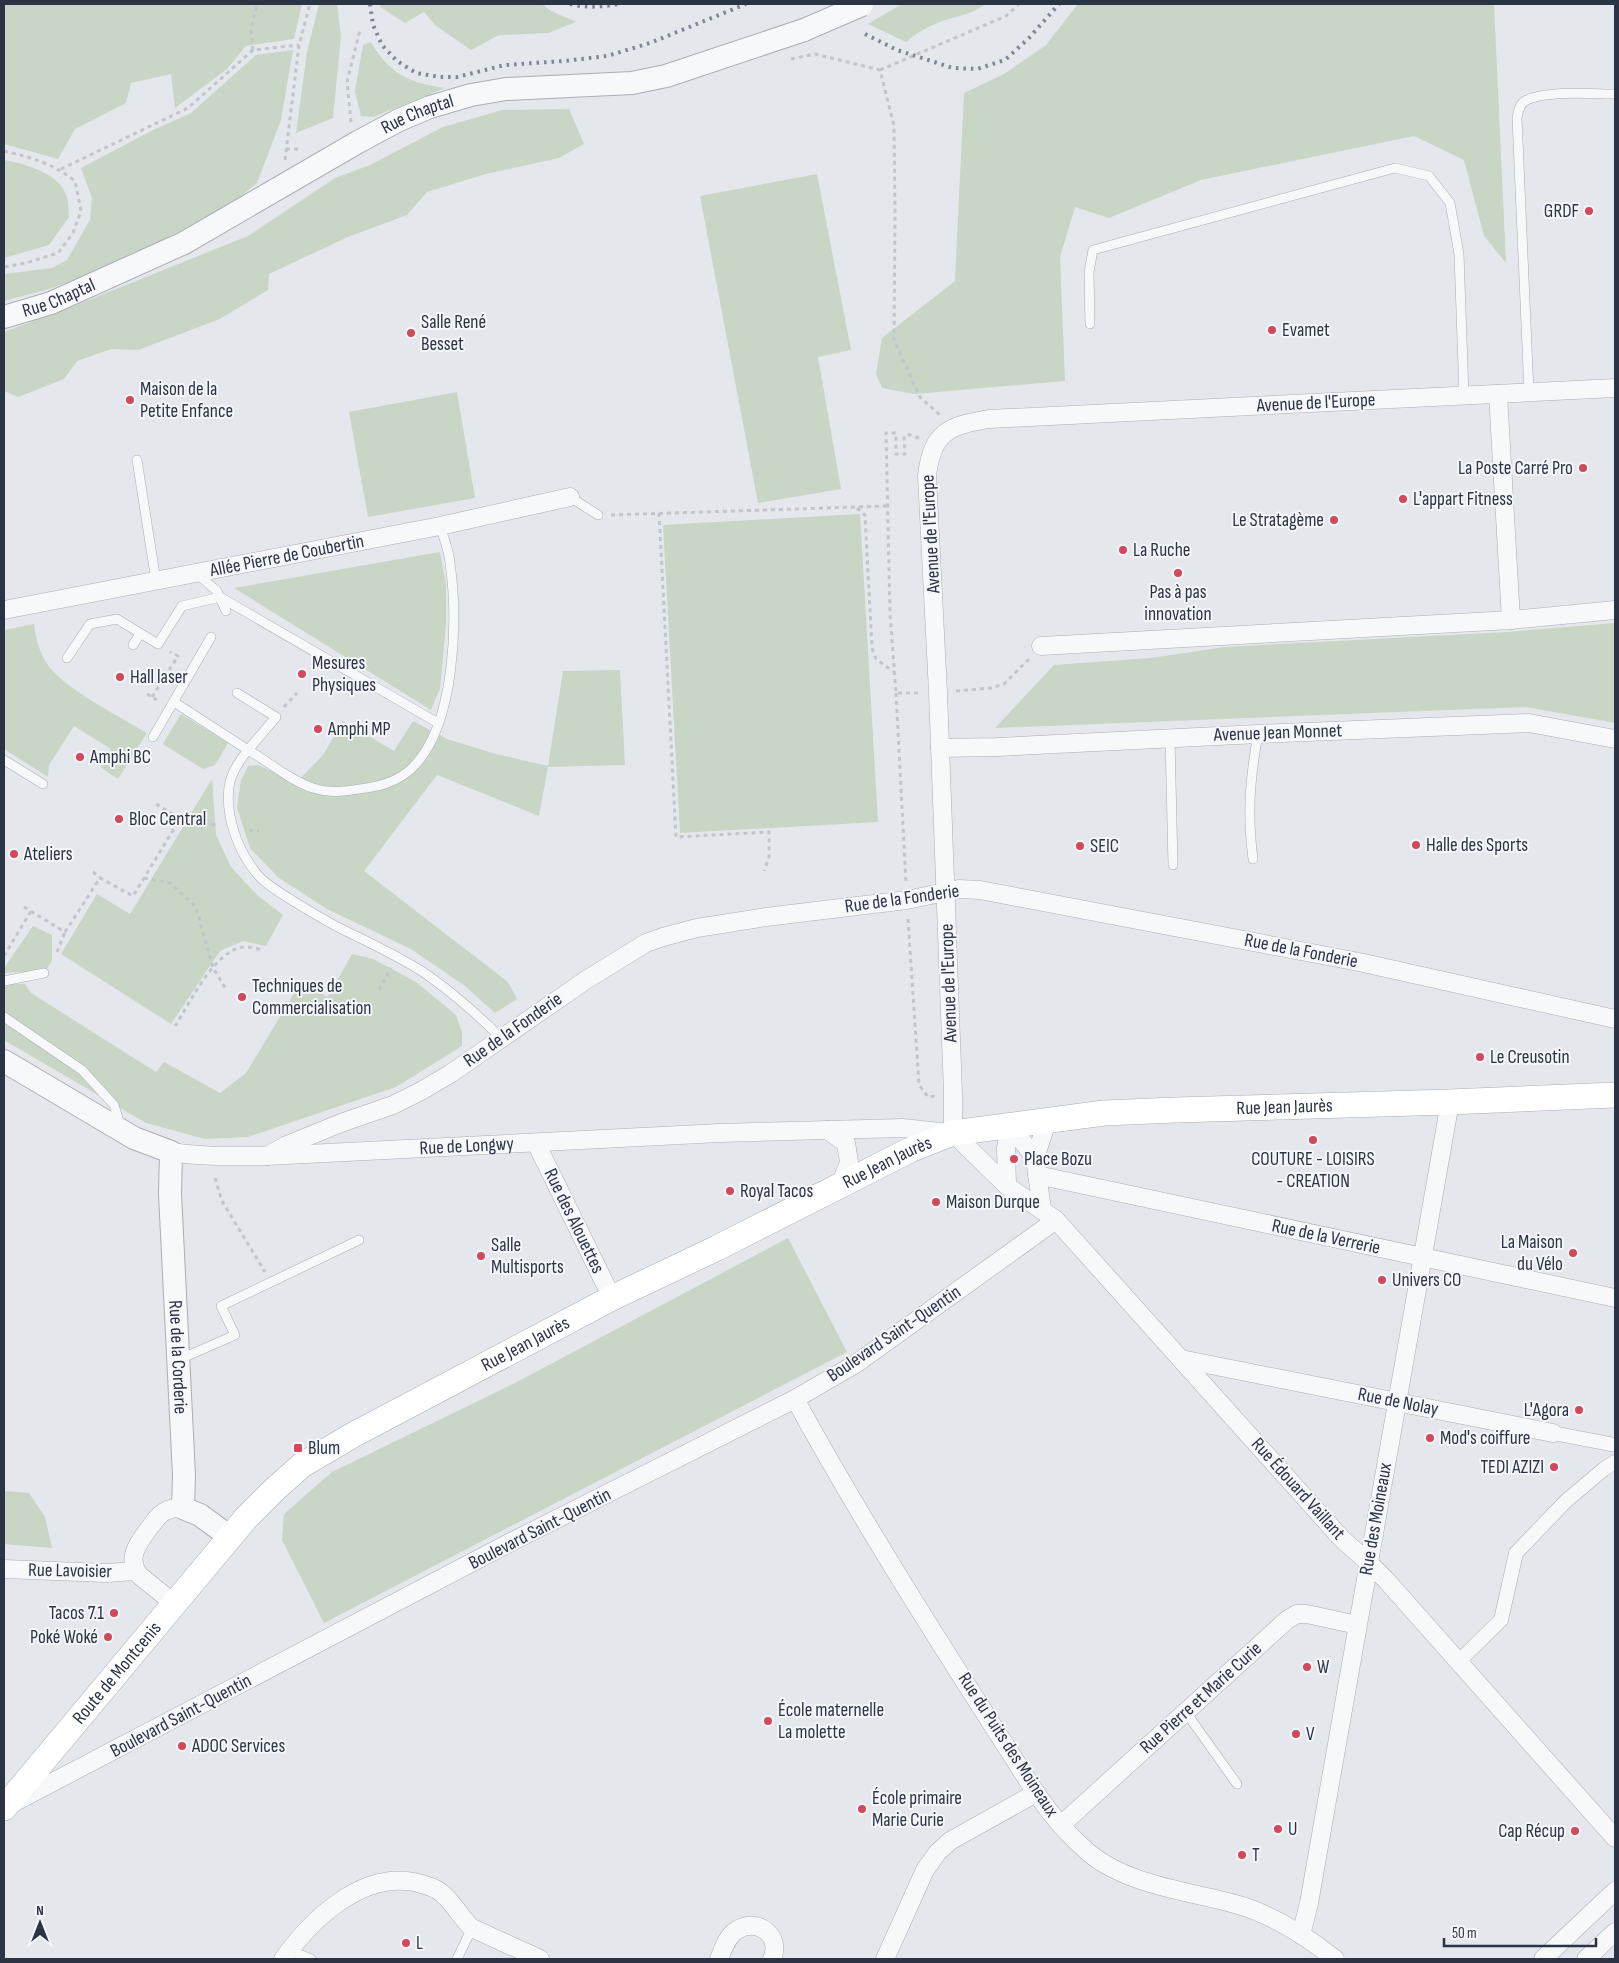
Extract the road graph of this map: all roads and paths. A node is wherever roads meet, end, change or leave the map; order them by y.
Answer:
1 (257, 4) edge
2 (310, 4) edge
3 (863, 4) edge
4 (1019, 4) edge
5 (360, 30) dead end
6 (299, 45) junction
7 (253, 50) junction
8 (786, 60) dead end
9 (880, 70) junction
10 (1615, 94) edge
11 (358, 142) junction
12 (4, 151) edge
13 (61, 169) junction
14 (285, 185) junction
15 (4, 267) edge
16 (4, 317) edge
17 (1090, 324) dead end
18 (1615, 388) edge
19 (1529, 393) junction
20 (1498, 394) junction
21 (1464, 396) junction
22 (955, 428) junction
23 (904, 438) dead end
24 (137, 460) dead end
25 (570, 497) joint
26 (888, 506) junction
27 (857, 507) junction
28 (659, 513) junction
29 (598, 515) joint
30 (440, 526) junction
31 (196, 573) junction
32 (156, 581) junction
33 (220, 597) junction
34 (4, 610) edge
35 (1615, 610) edge
36 (226, 611) dead end
37 (1511, 620) junction
38 (140, 634) junction
39 (211, 637) dead end
40 (158, 644) junction
41 (133, 645) dead end
42 (1037, 650) joint
43 (67, 658) dead end
44 (894, 672) junction
45 (938, 692) junction
46 (237, 693) dead end
47 (147, 694) dead end
48 (896, 694) junction
49 (174, 702) junction
50 (438, 723) junction
51 (1258, 734) junction
52 (153, 738) dead end
53 (1170, 738) junction
54 (1615, 739) edge
55 (940, 748) junction
56 (248, 750) junction
57 (4, 760) edge
58 (43, 784) dead end
59 (156, 804) dead end
60 (180, 819) junction
61 (232, 828) junction
62 (258, 831) dead end
63 (1253, 859) dead end
64 (1173, 865) dead end
65 (764, 871) dead end
66 (93, 872) dead end
67 (100, 878) junction
68 (144, 878) junction
69 (946, 892) junction
70 (907, 900) junction
71 (24, 907) dead end
72 (31, 911) junction
73 (65, 932) junction
74 (263, 950) dead end
75 (57, 952) dead end
76 (4, 956) edge
77 (397, 957) junction
78 (212, 968) junction
79 (44, 973) dead end
80 (4, 981) edge
81 (226, 990) dead end
82 (379, 990) dead end
83 (4, 1017) edge
84 (1615, 1019) edge
85 (175, 1026) dead end
86 (501, 1038) junction
87 (4, 1061) edge
88 (953, 1094) junction
89 (1615, 1094) edge
90 (1450, 1102) junction
91 (1048, 1119) junction
92 (1010, 1126) junction
93 (827, 1130) junction
94 (121, 1131) junction
95 (953, 1133) junction
96 (536, 1143) junction
97 (171, 1152) junction
98 (267, 1156) junction
99 (1036, 1166) junction
100 (215, 1178) dead end
101 (840, 1186) junction
102 (1006, 1186) junction
103 (1049, 1215) junction
104 (359, 1240) dead end
105 (1423, 1257) junction
106 (271, 1282) junction
107 (612, 1298) junction
108 (1615, 1298) edge
109 (1181, 1359) junction
110 (178, 1360) junction
111 (795, 1398) junction
112 (1397, 1402) junction
113 (1553, 1433) joint
114 (1615, 1445) edge
115 (1615, 1462) edge
116 (183, 1508) junction
117 (238, 1527) junction
118 (1368, 1562) junction
119 (4, 1569) edge
120 (136, 1571) junction
121 (175, 1604) junction
122 (1357, 1625) junction
123 (1459, 1661) junction
124 (1185, 1711) junction
125 (1237, 1784) dead end
126 (1036, 1793) junction
127 (4, 1807) edge
128 (1061, 1825) junction
129 (1615, 1838) edge
130 (1615, 1891) edge
131 (472, 1928) junction
132 (1615, 1932) edge
133 (1301, 1935) junction
134 (286, 1955) edge
135 (311, 1959) edge
136 (457, 1959) edge
137 (540, 1959) edge
138 (718, 1959) edge
139 (772, 1959) edge
140 (885, 1959) edge
141 (1335, 1959) edge
142 (1543, 1959) edge
143 (1586, 1959) edge

1 - 7 path
2 - 6 path
3 - 11 street, Rue Chaptal, bridge
4 - 9 path
5 - 11 path
6 - 7 path
6 - 14 path
7 - 13 path
8 - 9 path
9 - 22 path
10 - 19 lane
11 - 14 street, Rue Chaptal
12 - 13 path
13 - 15 path
14 - 16 street, Rue Chaptal
17 - 21 lane
18 - 19 street, Avenue de l'Europe
19 - 20 street, Avenue de l'Europe
20 - 21 street, Avenue de l'Europe
20 - 37 street
21 - 22 street, Avenue de l'Europe
22 - 45 street, Avenue de l'Europe
23 - 26 path
24 - 32 lane
25 - 29 lane
25 - 30 street, Allée Pierre de Coubertin
26 - 27 path
26 - 44 path
27 - 28 path
27 - 44 path
28 - 29 path
28 - 65 path
30 - 31 street, Allée Pierre de Coubertin
30 - 50 lane
31 - 32 street, Allée Pierre de Coubertin
31 - 33 lane
32 - 34 street, Allée Pierre de Coubertin
33 - 36 lane
33 - 40 lane
33 - 50 lane
35 - 37 street
37 - 42 street
38 - 40 lane
38 - 41 lane
38 - 43 lane
39 - 49 lane
40 - 47 path
42 - 45 path
44 - 48 path
45 - 48 path
45 - 55 street, Avenue de l'Europe
46 - 56 lane
48 - 70 path
49 - 52 lane
49 - 56 lane
50 - 56 lane
51 - 53 street, Avenue Jean Monnet
51 - 54 street, Avenue Jean Monnet
51 - 63 lane
53 - 55 street, Avenue Jean Monnet
53 - 64 lane
55 - 69 street, Avenue de l'Europe
56 - 61 lane
57 - 58 lane
59 - 60 path
60 - 61 path
60 - 68 path
61 - 62 path
61 - 77 lane
66 - 67 path
67 - 68 path
67 - 73 path
68 - 78 path
69 - 70 street, Rue de la Fonderie
69 - 84 street, Rue de la Fonderie
69 - 88 street, Avenue de l'Europe
70 - 86 street, Rue de la Fonderie
70 - 88 path
71 - 72 path
72 - 73 path
72 - 76 path
73 - 75 path
74 - 78 path
77 - 82 path
77 - 86 lane
78 - 81 path
78 - 85 path
79 - 80 lane
83 - 94 lane
86 - 98 street, Rue de la Fonderie
87 - 94 street, Rue de Longwy
88 - 95 street, Avenue de l'Europe
89 - 90 main road, Rue Jean Jaurès
90 - 91 main road, Rue Jean Jaurès
90 - 105 street, Rue des Moineaux
91 - 92 main road, Rue Jean Jaurès
91 - 99 street
92 - 95 main road, Rue Jean Jaurès
92 - 99 street
92 - 102 street
93 - 95 street, Rue de Longwy
93 - 96 street, Rue de Longwy
93 - 101 street
94 - 97 street, Rue de Longwy
95 - 101 main road, Rue Jean Jaurès
95 - 102 street, Rue Édouard Vaillant
96 - 98 street, Rue de Longwy
96 - 107 street, Rue des Alouettes
97 - 98 street, Rue de Longwy
97 - 110 street, Rue de la Corderie
99 - 103 street
99 - 105 street, Rue de la Verrerie
100 - 106 path
101 - 107 main road, Rue Jean Jaurès
102 - 103 street, Rue Édouard Vaillant
103 - 109 street, Rue Édouard Vaillant
103 - 111 street, Boulevard Saint-Quentin
104 - 106 lane
105 - 108 street, Rue de la Verrerie
105 - 112 street, Rue des Moineaux
106 - 110 lane
107 - 117 main road, Rue Jean Jaurès
109 - 112 street, Rue de Nolay
109 - 118 street, Rue Édouard Vaillant
110 - 116 street, Rue de la Corderie
111 - 126 street, Rue du Puits des Moineaux
111 - 127 street, Boulevard Saint-Quentin
112 - 113 street, Rue de Nolay
112 - 118 street, Rue des Moineaux
113 - 114 street, Rue de Nolay
115 - 123 street
116 - 117 street
116 - 120 street, Rue Lavoisier
117 - 121 main road, Route de Montcenis
118 - 122 street, Rue des Moineaux
118 - 123 street, Rue Édouard Vaillant
119 - 120 street, Rue Lavoisier
120 - 121 street, Rue Lavoisier
121 - 127 main road, Route de Montcenis
122 - 124 street, Rue Pierre et Marie Curie
122 - 133 street, Rue des Moineaux
123 - 129 street, Rue Édouard Vaillant
124 - 125 lane
124 - 128 street, Rue Pierre et Marie Curie
126 - 128 street, Rue du Puits des Moineaux
126 - 140 street
128 - 133 street, Rue du Puits des Moineaux
130 - 142 street
131 - 134 street
131 - 136 lane
131 - 137 street
132 - 143 street
133 - 141 street, Rue du Puits des Moineaux
134 - 135 lane
138 - 139 street

